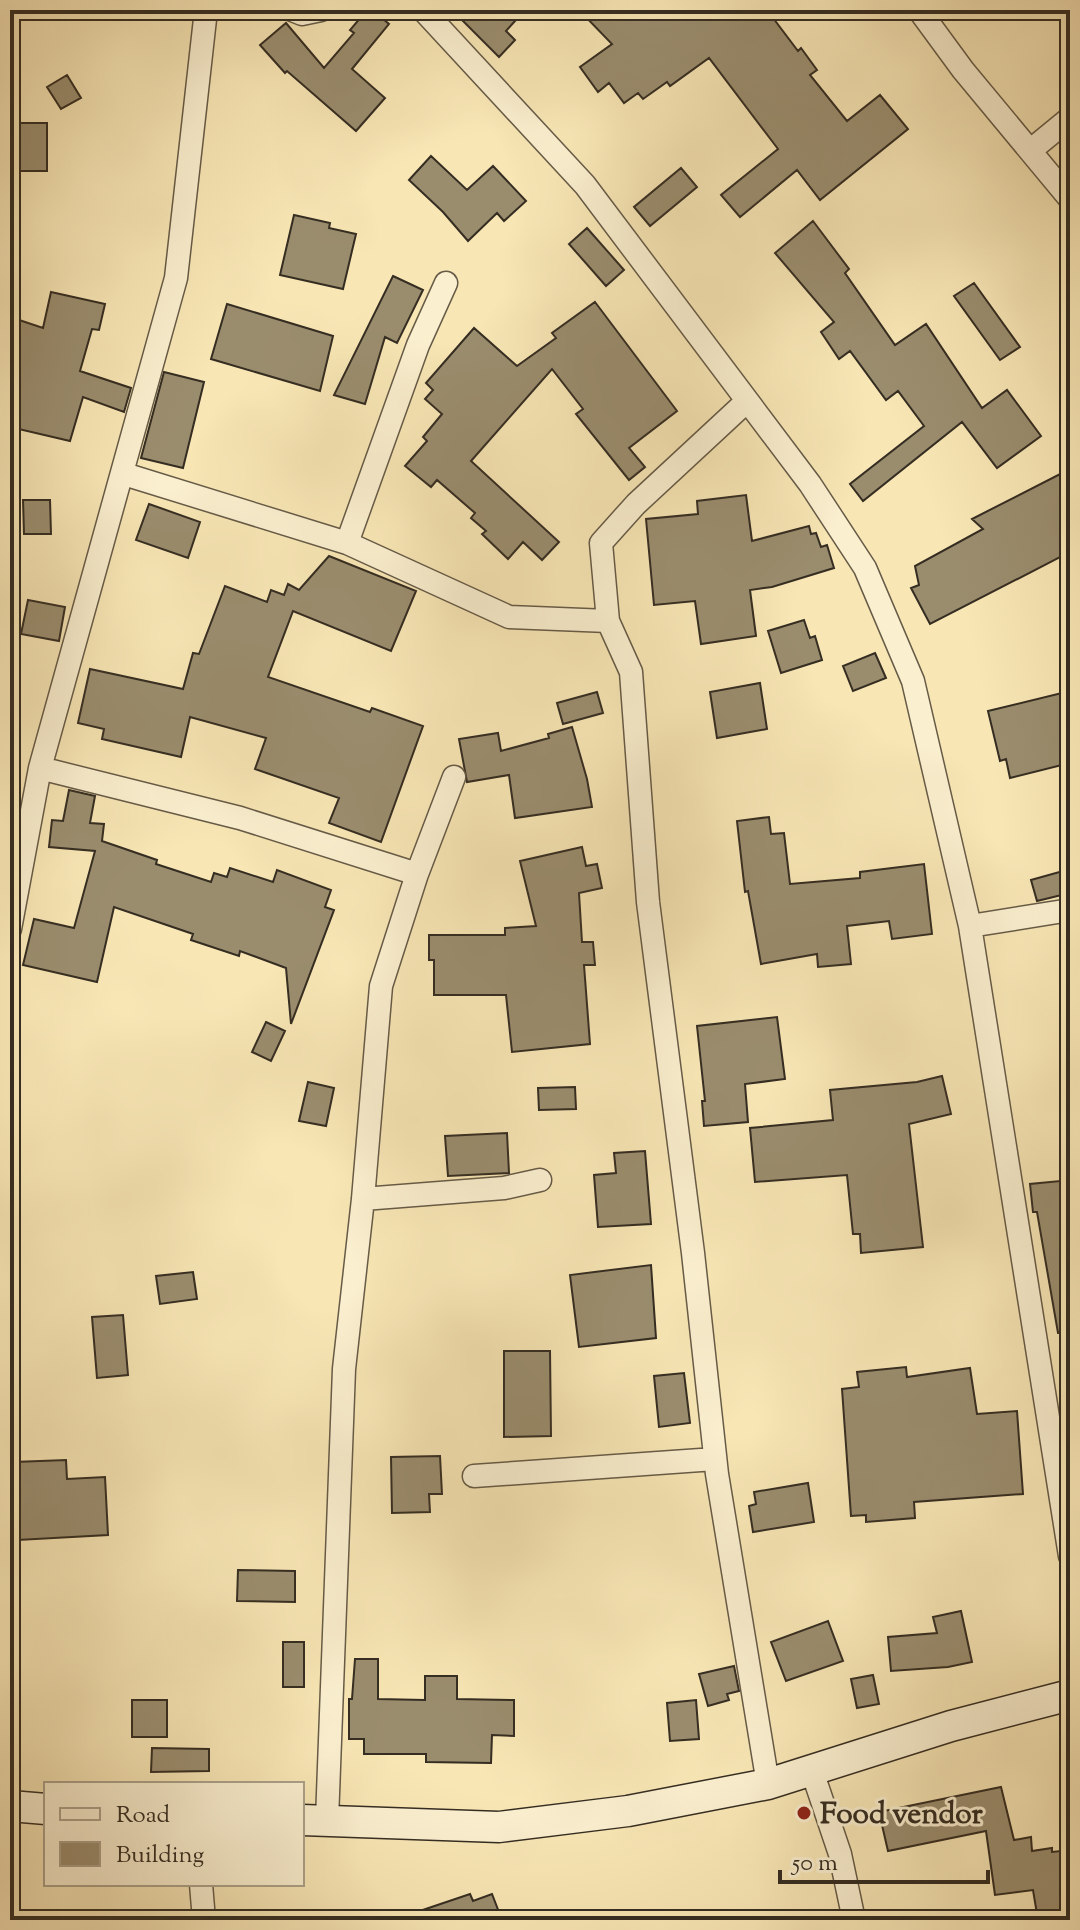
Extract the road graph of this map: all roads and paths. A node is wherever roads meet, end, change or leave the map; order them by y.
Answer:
1 (206, 10) edge
2 (292, 10) edge
3 (321, 10) edge
4 (423, 10) edge
5 (919, 10) edge
6 (1070, 118) edge
7 (1031, 150) junction
8 (1070, 199) edge
9 (446, 283) dead end
10 (747, 401) junction
11 (124, 474) junction
12 (347, 543) junction
13 (608, 621) junction
14 (40, 768) junction
15 (454, 777) dead end
16 (417, 874) junction
17 (1070, 910) edge
18 (970, 926) junction
19 (10, 929) edge
20 (540, 1180) dead end
21 (363, 1199) junction
22 (715, 1459) junction
23 (474, 1476) dead end
24 (1070, 1556) edge
25 (1070, 1695) edge
26 (812, 1771) junction
27 (768, 1784) junction
28 (10, 1806) edge
29 (44, 1809) edge
30 (315, 1820) edge
31 (201, 1886) edge
32 (204, 1920) edge
33 (854, 1920) edge

1 - 11 street
2 - 3 street
4 - 10 street
5 - 7 street
6 - 7 street
7 - 8 street
9 - 12 street
10 - 13 street
10 - 18 street
11 - 12 street
11 - 14 street
12 - 13 street
13 - 22 street
14 - 16 street
14 - 19 street
15 - 16 street
16 - 21 street
17 - 18 street
18 - 24 street
20 - 21 street
21 - 30 street
22 - 23 street
22 - 27 street
25 - 26 main road
26 - 27 main road
26 - 33 street
27 - 30 main road
28 - 29 main road
31 - 32 street

